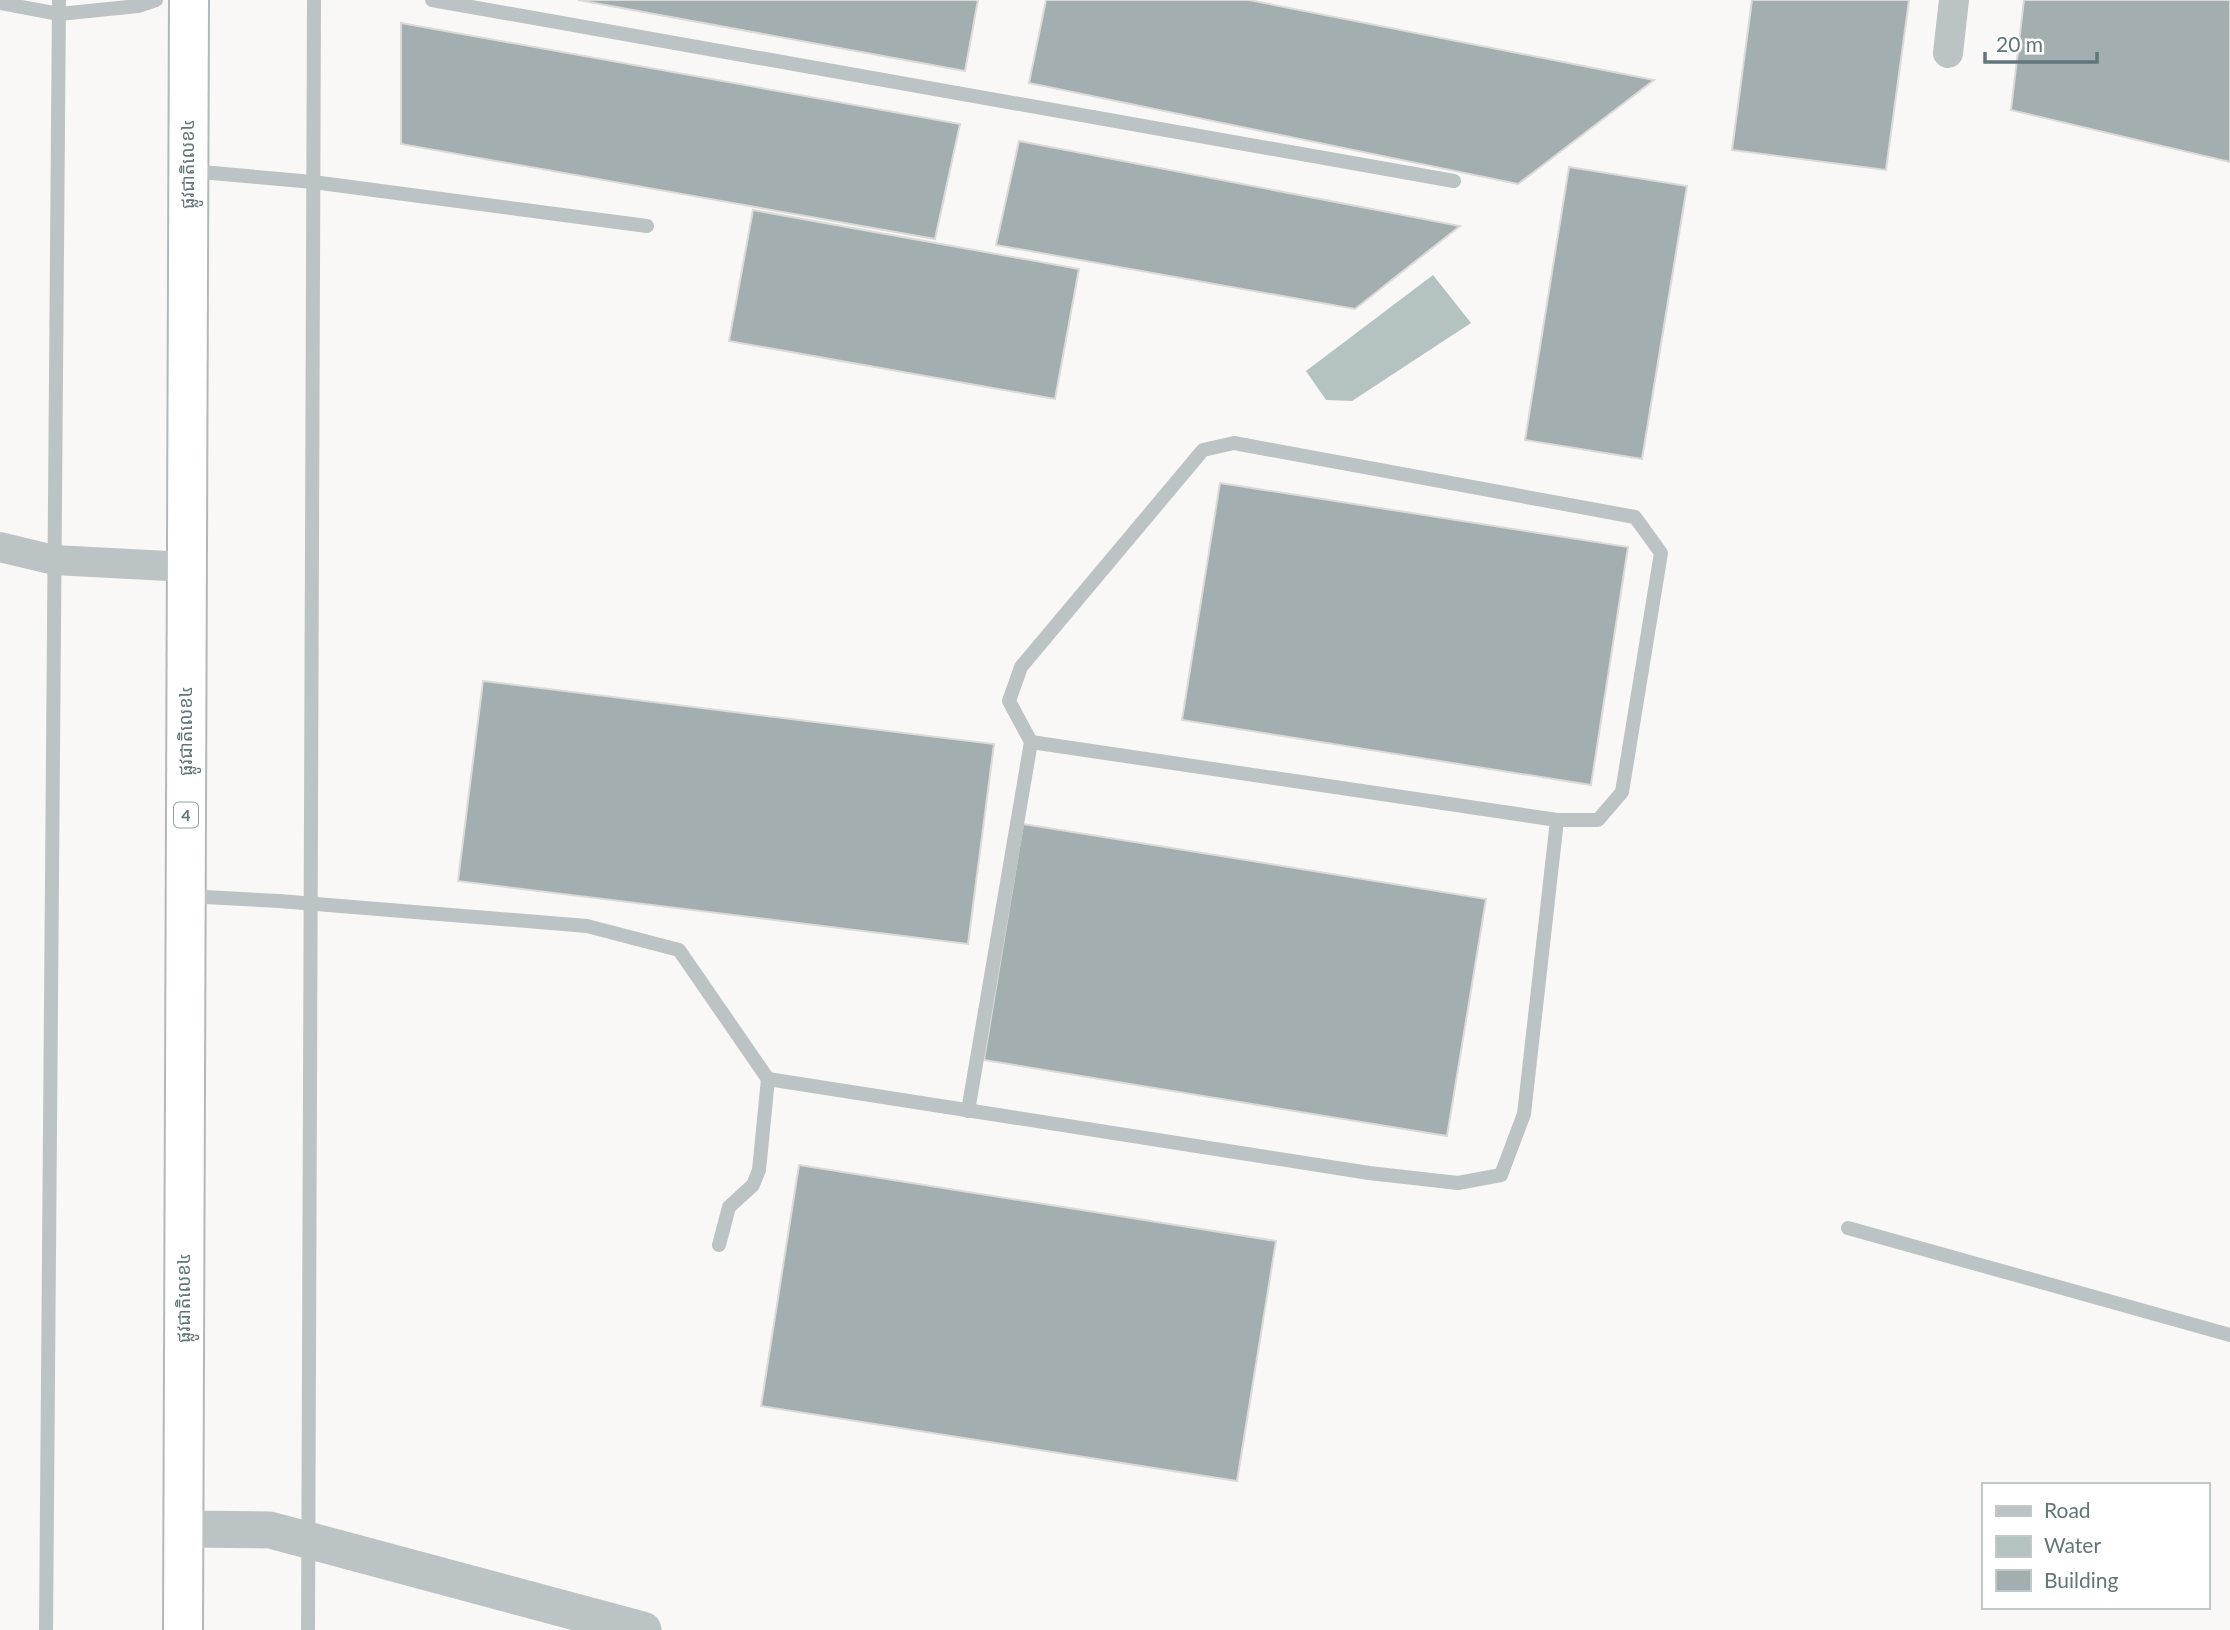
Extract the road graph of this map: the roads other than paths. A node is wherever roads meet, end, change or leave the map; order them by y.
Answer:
1 (156, 0) edge
2 (189, 0) edge
3 (314, 0) edge
4 (432, 0) edge
5 (1954, 0) edge
6 (0, 3) edge
7 (59, 7) edge
8 (1948, 53) dead end
9 (188, 171) junction
10 (1454, 181) dead end
11 (313, 182) junction
12 (648, 226) dead end
13 (0, 547) edge
14 (54, 560) junction
15 (187, 567) junction
16 (1031, 742) junction
17 (1557, 820) junction
18 (185, 896) junction
19 (310, 904) junction
20 (768, 1079) junction
21 (968, 1111) junction
22 (1848, 1228) dead end
23 (719, 1245) dead end
24 (2230, 1335) edge
25 (183, 1529) junction
26 (308, 1540) junction
27 (46, 1630) edge
28 (183, 1630) edge
29 (308, 1630) edge
30 (643, 1630) edge

1 - 7 lane
2 - 9 highway, ផ្លូវជាតិលេខ៤ / 4
3 - 11 lane
4 - 10 lane
5 - 8 street
6 - 7 lane
7 - 14 lane
9 - 11 lane
9 - 15 highway, ផ្លូវជាតិលេខ៤ / 4
11 - 12 lane
11 - 19 lane
13 - 14 street
14 - 15 street
14 - 27 lane
15 - 18 highway, ផ្លូវជាតិលេខ៤ / 4
16 - 17 lane
16 - 17 lane
16 - 21 lane
17 - 21 lane
18 - 19 lane
18 - 25 highway, ផ្លូវជាតិលេខ៤ / 4
19 - 20 lane
19 - 26 lane
20 - 21 lane
20 - 23 lane
22 - 24 lane
25 - 26 street
25 - 28 highway, ផ្លូវជាតិលេខ៤ / 4
26 - 29 lane
26 - 30 street

